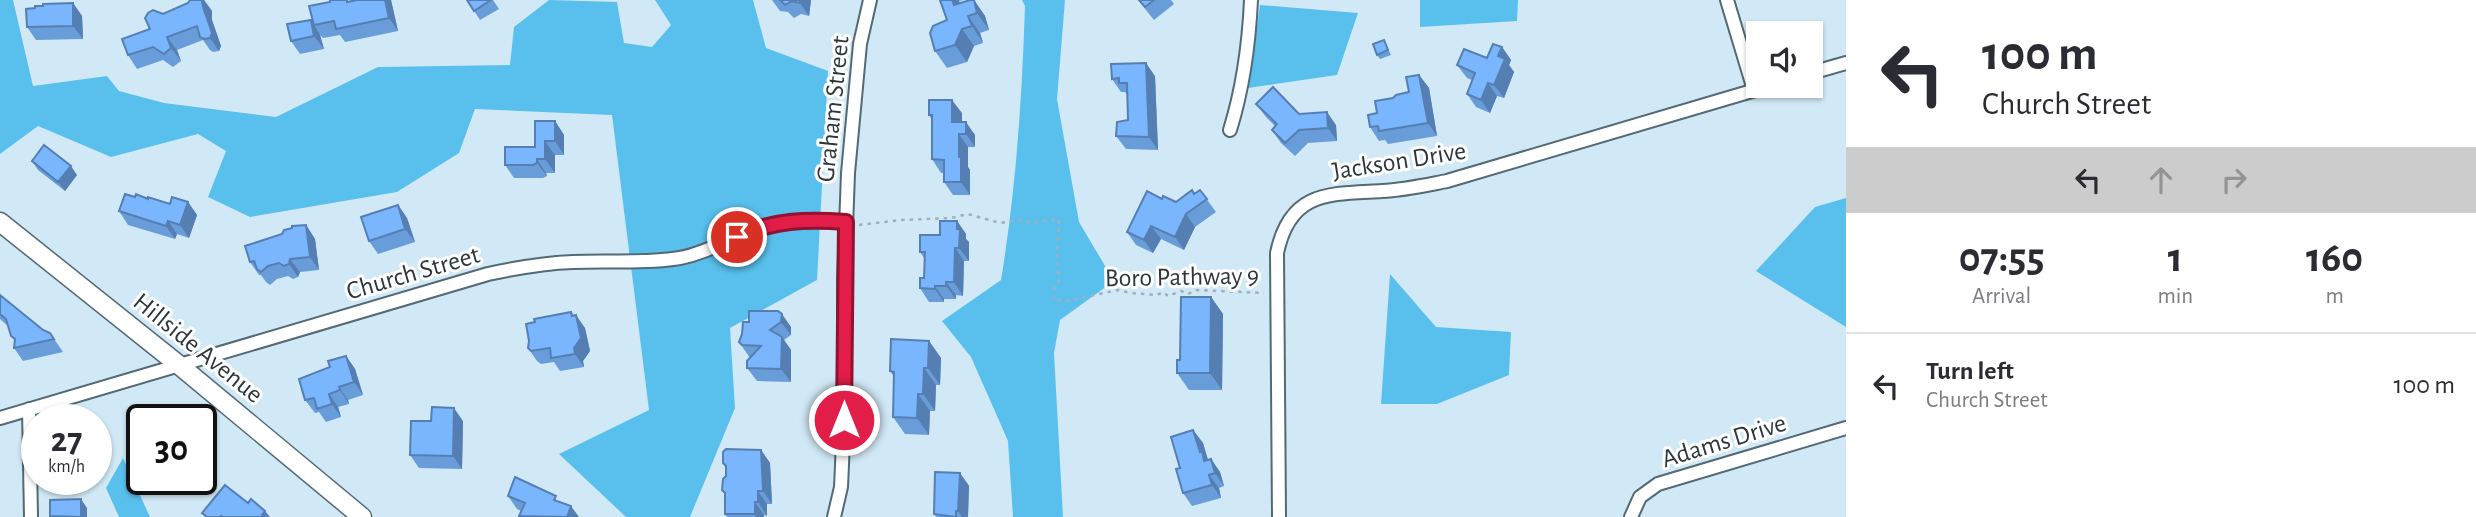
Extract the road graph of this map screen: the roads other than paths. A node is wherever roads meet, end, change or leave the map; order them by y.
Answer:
1 (870, 0) edge
2 (1251, 0) edge
3 (1727, 0) edge
4 (1746, 63) edge
5 (1846, 63) edge
6 (1823, 70) edge
7 (1746, 92) edge
8 (1230, 130) dead end
9 (0, 222) edge
10 (846, 222) junction
11 (179, 365) junction
12 (46, 404) edge
13 (21, 411) edge
14 (0, 418) edge
15 (1846, 428) edge
16 (31, 495) edge
17 (31, 517) edge
18 (362, 517) edge
19 (834, 517) edge
20 (1279, 517) edge
21 (1631, 517) edge

1 - 10 street, Graham Street
2 - 8 street
3 - 4 street
5 - 6 street
7 - 20 street, Jackson Drive
9 - 11 main road, Hillside Avenue
10 - 11 street, Church Street
10 - 19 street, Graham Street
11 - 12 street, Church Street
11 - 18 main road, Hillside Avenue
13 - 14 street, Church Street
15 - 21 street, Adams Drive
16 - 17 street

